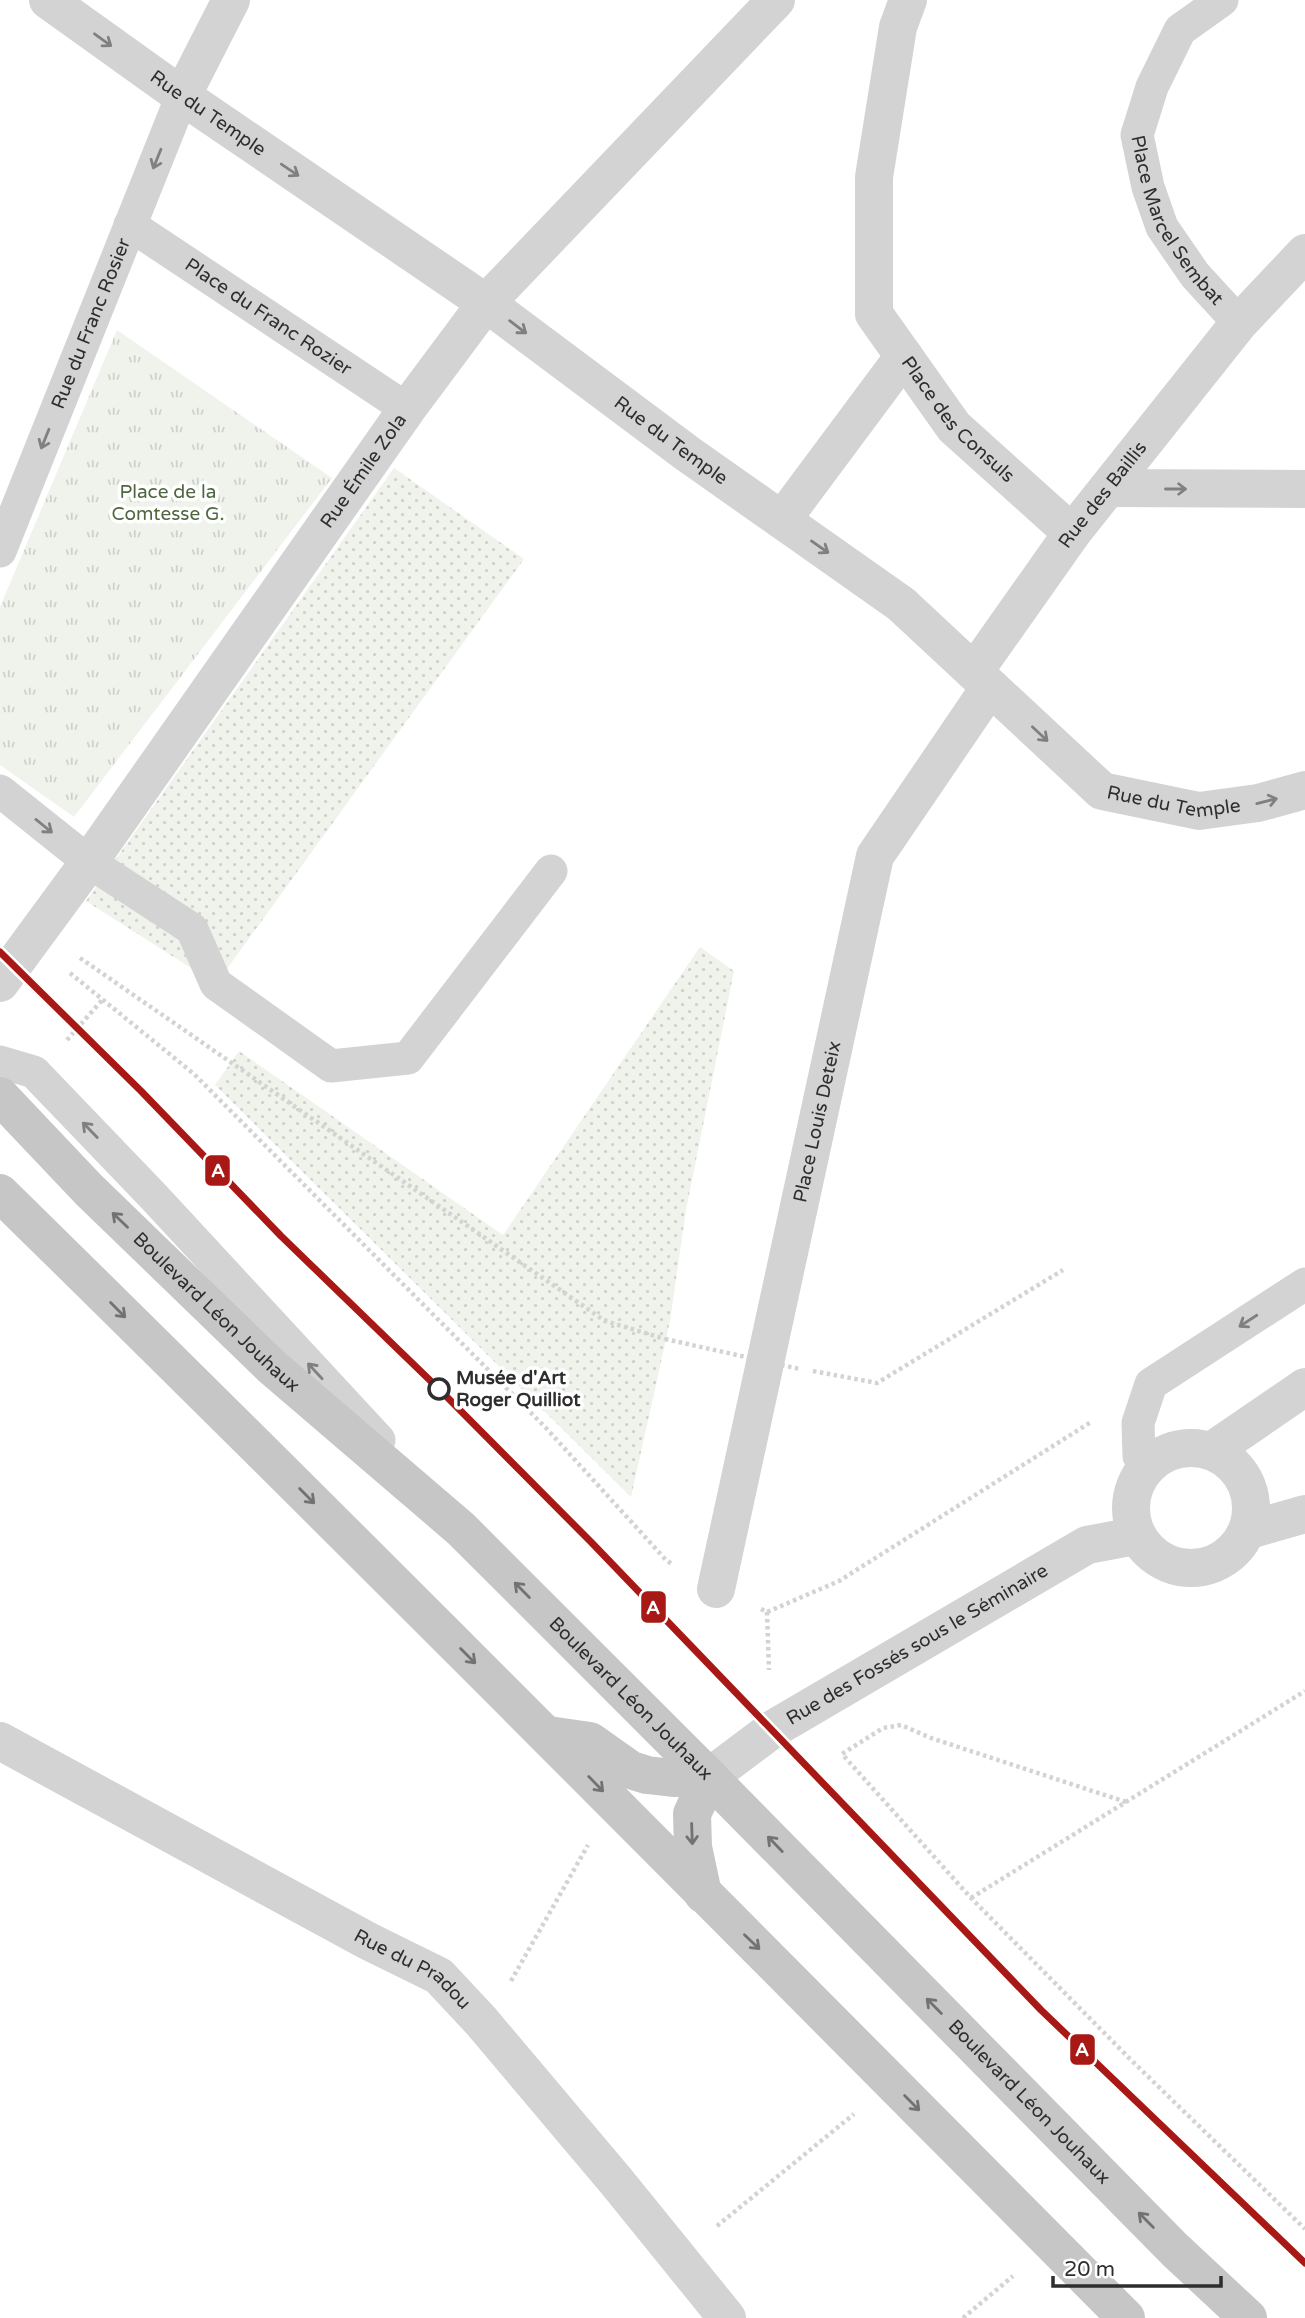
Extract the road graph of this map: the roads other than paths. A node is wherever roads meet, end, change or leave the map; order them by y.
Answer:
1 (48, 0) edge
2 (232, 0) edge
3 (776, 0) edge
4 (908, 0) edge
5 (1222, 0) edge
6 (182, 96) junction
7 (130, 225) junction
8 (1305, 253) edge
9 (486, 303) junction
10 (1239, 323) junction
11 (904, 356) junction
12 (407, 409) junction
13 (1108, 488) junction
14 (1305, 489) edge
15 (782, 520) junction
16 (1072, 533) junction
17 (0, 551) edge
18 (982, 679) junction
19 (1305, 790) edge
20 (0, 791) edge
21 (89, 862) junction
22 (551, 871) dead end
23 (0, 983) edge
24 (0, 1062) edge
25 (0, 1096) edge
26 (0, 1194) edge
27 (1305, 1284) edge
28 (1305, 1387) edge
29 (1213, 1450) junction
30 (1149, 1461) junction
31 (1305, 1514) edge
32 (461, 1529) junction
33 (1249, 1530) junction
34 (1135, 1536) junction
35 (716, 1589) road end
36 (548, 1735) junction
37 (0, 1741) edge
38 (709, 1777) junction
39 (703, 1894) junction
40 (727, 2318) edge
41 (1126, 2318) edge
42 (1248, 2318) edge

1 -> 6 street, Rue du Temple
2 - 6 street
3 - 9 street, Rue Émile Zola
4 - 11 street
5 - 10 lane, Place Marcel Sembat
6 -> 7 lane, Rue du Franc Rosier
6 -> 9 street, Rue du Temple
7 - 12 lane, Place du Franc Rozier
7 -> 17 lane, Rue du Franc Rosier
8 - 10 street, Place Marcel Sembat
9 - 12 street, Rue Émile Zola
9 -> 15 street, Rue du Temple
10 - 13 street, Rue des Baillis
11 - 15 street, Place des Consuls
11 - 16 street, Place des Consuls
12 - 21 street, Rue Émile Zola
13 -> 14 street
13 - 16 street, Rue des Baillis
15 -> 18 street, Rue du Temple
16 - 18 street, Rue des Baillis
18 -> 19 street, Rue du Temple
18 - 35 street, Place Louis Deteix
20 -> 21 lane
21 - 22 lane
21 - 23 street, Rue Émile Zola
32 -> 24 lane
32 -> 25 main road, Boulevard Léon Jouhaux
26 -> 36 main road
27 -> 30 lane
28 - 29 street
29 - 30 street
29 - 33 street
30 - 34 street
31 - 33 street
38 -> 32 main road, Boulevard Léon Jouhaux
33 - 34 street
34 - 38 street, Rue des Fossés sous le Séminaire
36 - 38 main road
36 -> 39 main road
37 - 40 street, Rue du Pradou
38 -> 39 main road
42 -> 38 main road, Boulevard Léon Jouhaux
39 -> 41 main road

